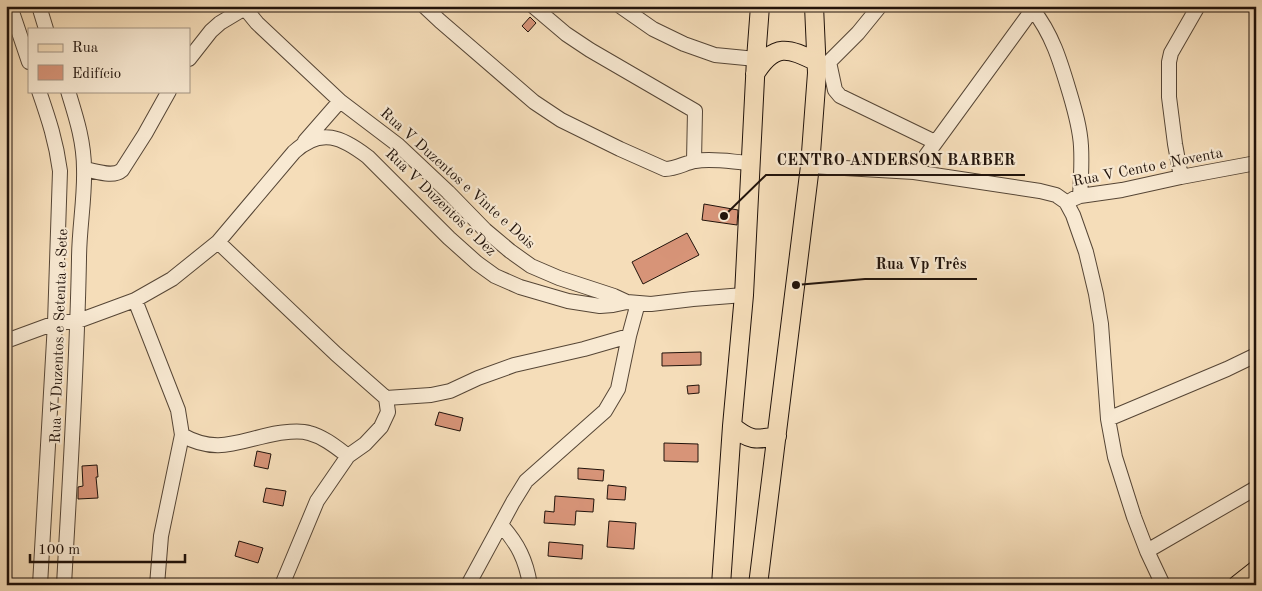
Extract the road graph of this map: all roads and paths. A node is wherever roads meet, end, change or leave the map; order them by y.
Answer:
1 (10, 6) edge
2 (39, 6) edge
3 (424, 6) edge
4 (532, 6) edge
5 (620, 6) edge
6 (760, 6) edge
7 (814, 6) edge
8 (880, 6) edge
9 (1198, 6) edge
10 (244, 7) edge
11 (1034, 8) edge
12 (46, 28) edge
13 (190, 58) edge
14 (28, 59) edge
15 (821, 66) junction
16 (756, 67) junction
17 (39, 92) edge
18 (68, 92) edge
19 (168, 92) edge
20 (340, 101) junction
21 (935, 142) junction
22 (302, 144) junction
23 (694, 161) junction
24 (750, 163) junction
25 (1256, 163) edge
26 (810, 166) junction
27 (84, 169) junction
28 (914, 172) junction
29 (1182, 177) junction
30 (1080, 196) junction
31 (1066, 202) junction
32 (218, 242) junction
33 (744, 295) junction
34 (135, 300) junction
35 (632, 303) junction
36 (78, 321) junction
37 (55, 323) junction
38 (628, 336) junction
39 (6, 341) edge
40 (1256, 355) edge
41 (386, 398) junction
42 (1108, 419) junction
43 (732, 426) junction
44 (182, 435) junction
45 (777, 436) junction
46 (348, 456) junction
47 (1256, 488) edge
48 (501, 525) junction
49 (1147, 551) junction
50 (1256, 570) edge
51 (40, 585) edge
52 (64, 585) edge
53 (157, 585) edge
54 (282, 585) edge
55 (468, 585) edge
56 (530, 585) edge
57 (721, 585) edge
58 (758, 585) edge
59 (1163, 585) edge
60 (1237, 585) edge

1 - 14 street
2 - 12 street
3 - 23 street
4 - 23 street
5 - 16 street
6 - 16 main road
7 - 15 main road
8 - 15 street
9 - 29 street
10 - 13 street
10 - 20 street, Rua V Duzentos e Vinte e Dois
11 - 21 street
11 - 30 street
15 - 16 main road
15 - 21 street
15 - 26 main road
16 - 24 main road
17 - 37 street
18 - 27 street, Rua V Duzentos e Setenta e Sete
19 - 27 street
20 - 22 street
20 - 35 street, Rua V Duzentos e Vinte e Dois
21 - 28 street
22 - 32 street, Rua V Duzentos e Dez
22 - 35 street, Rua V Duzentos e Dez
23 - 24 street
24 - 33 main road
25 - 29 street, Rua V Cento e Noventa
26 - 28 street, Rua V Cento e Noventa
26 - 45 main road
27 - 36 street, Rua V Duzentos e Setenta e Sete
28 - 31 street, Rua V Cento e Noventa
29 - 30 street, Rua V Cento e Noventa
30 - 31 street, Rua V Cento e Noventa
31 - 42 street
32 - 34 street, Rua V Duzentos e Dez
32 - 41 street
33 - 35 street, Rua V Duzentos e Dez
33 - 43 main road
34 - 36 street, Rua V Duzentos e Dez
34 - 44 street
35 - 38 street
36 - 37 street, Rua V Duzentos e Dez
36 - 52 street, Rua V Duzentos e Setenta e Sete
37 - 39 street, Rua V Duzentos e Dez
37 - 51 street
38 - 41 street
38 - 48 street
40 - 42 street
41 - 46 street
42 - 49 street
43 - 45 main road
43 - 57 main road
44 - 46 street
44 - 53 street
45 - 58 main road
46 - 54 street
47 - 49 street
48 - 55 street
48 - 56 street
49 - 59 street
50 - 60 main road

